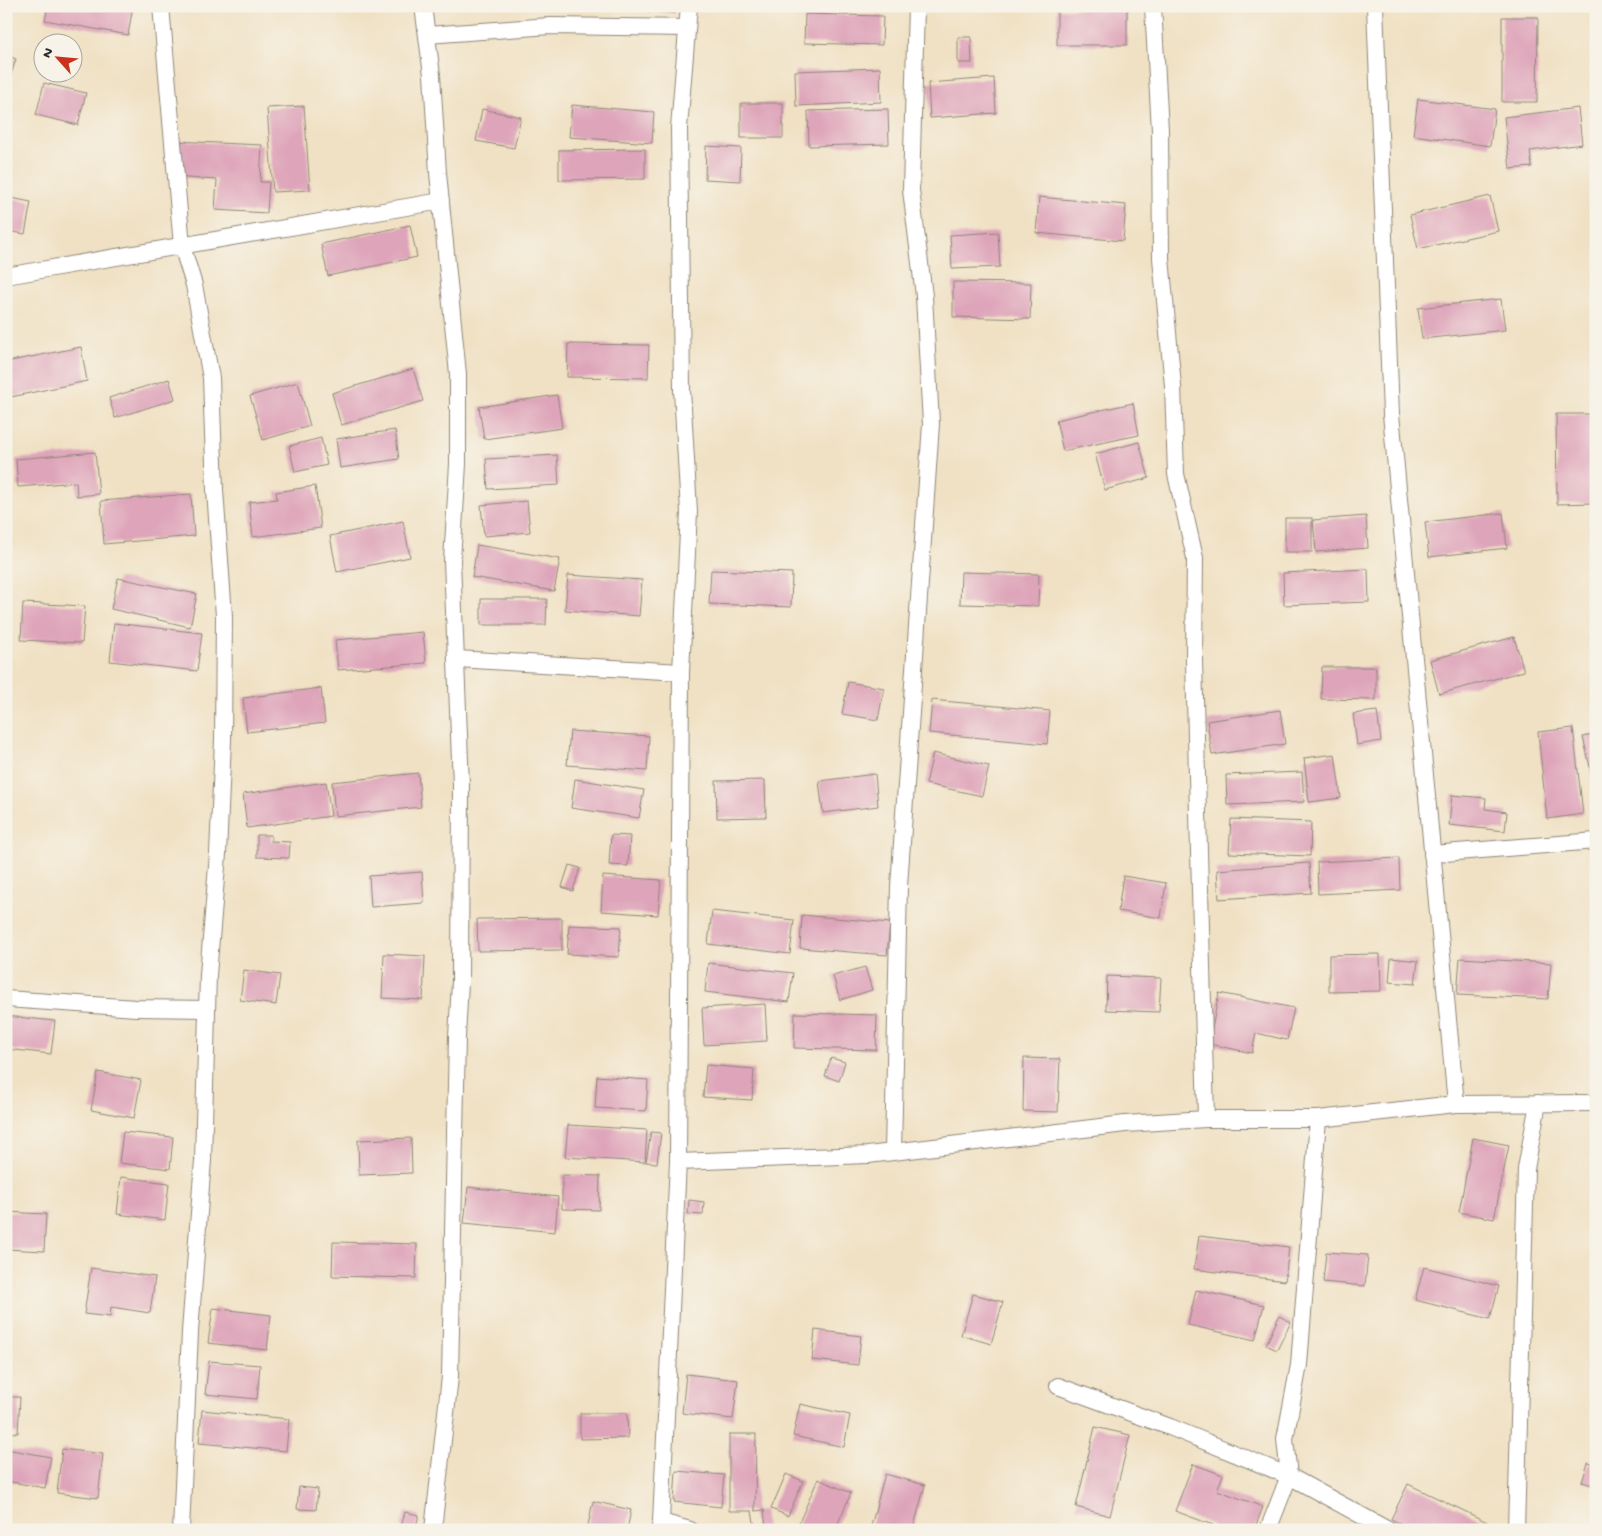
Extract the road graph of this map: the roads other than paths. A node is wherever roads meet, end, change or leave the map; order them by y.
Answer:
1 (161, 6) edge
2 (423, 6) edge
3 (689, 6) edge
4 (916, 6) edge
5 (1153, 6) edge
6 (1376, 6) edge
7 (687, 28) junction
8 (427, 35) junction
9 (440, 201) junction
10 (182, 246) junction
11 (6, 276) edge
12 (457, 659) junction
13 (681, 672) junction
14 (1596, 841) edge
15 (1432, 854) junction
16 (6, 999) edge
17 (207, 1009) junction
18 (1538, 1103) junction
19 (1596, 1103) edge
20 (1456, 1104) junction
21 (1206, 1119) junction
22 (1318, 1119) junction
23 (894, 1151) junction
24 (678, 1162) junction
25 (1058, 1386) dead end
26 (1289, 1476) junction
27 (660, 1526) edge
28 (181, 1530) edge
29 (433, 1530) edge
30 (690, 1530) edge
31 (1268, 1530) edge
32 (1388, 1530) edge
33 (1516, 1530) edge

1 - 10 street
2 - 8 street
3 - 7 street
4 - 23 street
5 - 21 street
6 - 15 street
7 - 8 street
7 - 13 street
8 - 9 street
9 - 10 street
9 - 12 street
10 - 11 street
10 - 17 street
12 - 13 street
12 - 29 street
13 - 24 street
14 - 15 street
15 - 20 street
16 - 17 street
17 - 28 street
18 - 19 street
18 - 20 street
18 - 33 street
20 - 22 street
21 - 22 street
21 - 23 street
22 - 26 street
23 - 24 street
24 - 27 street
25 - 26 street
26 - 31 street
26 - 32 street
27 - 30 street

